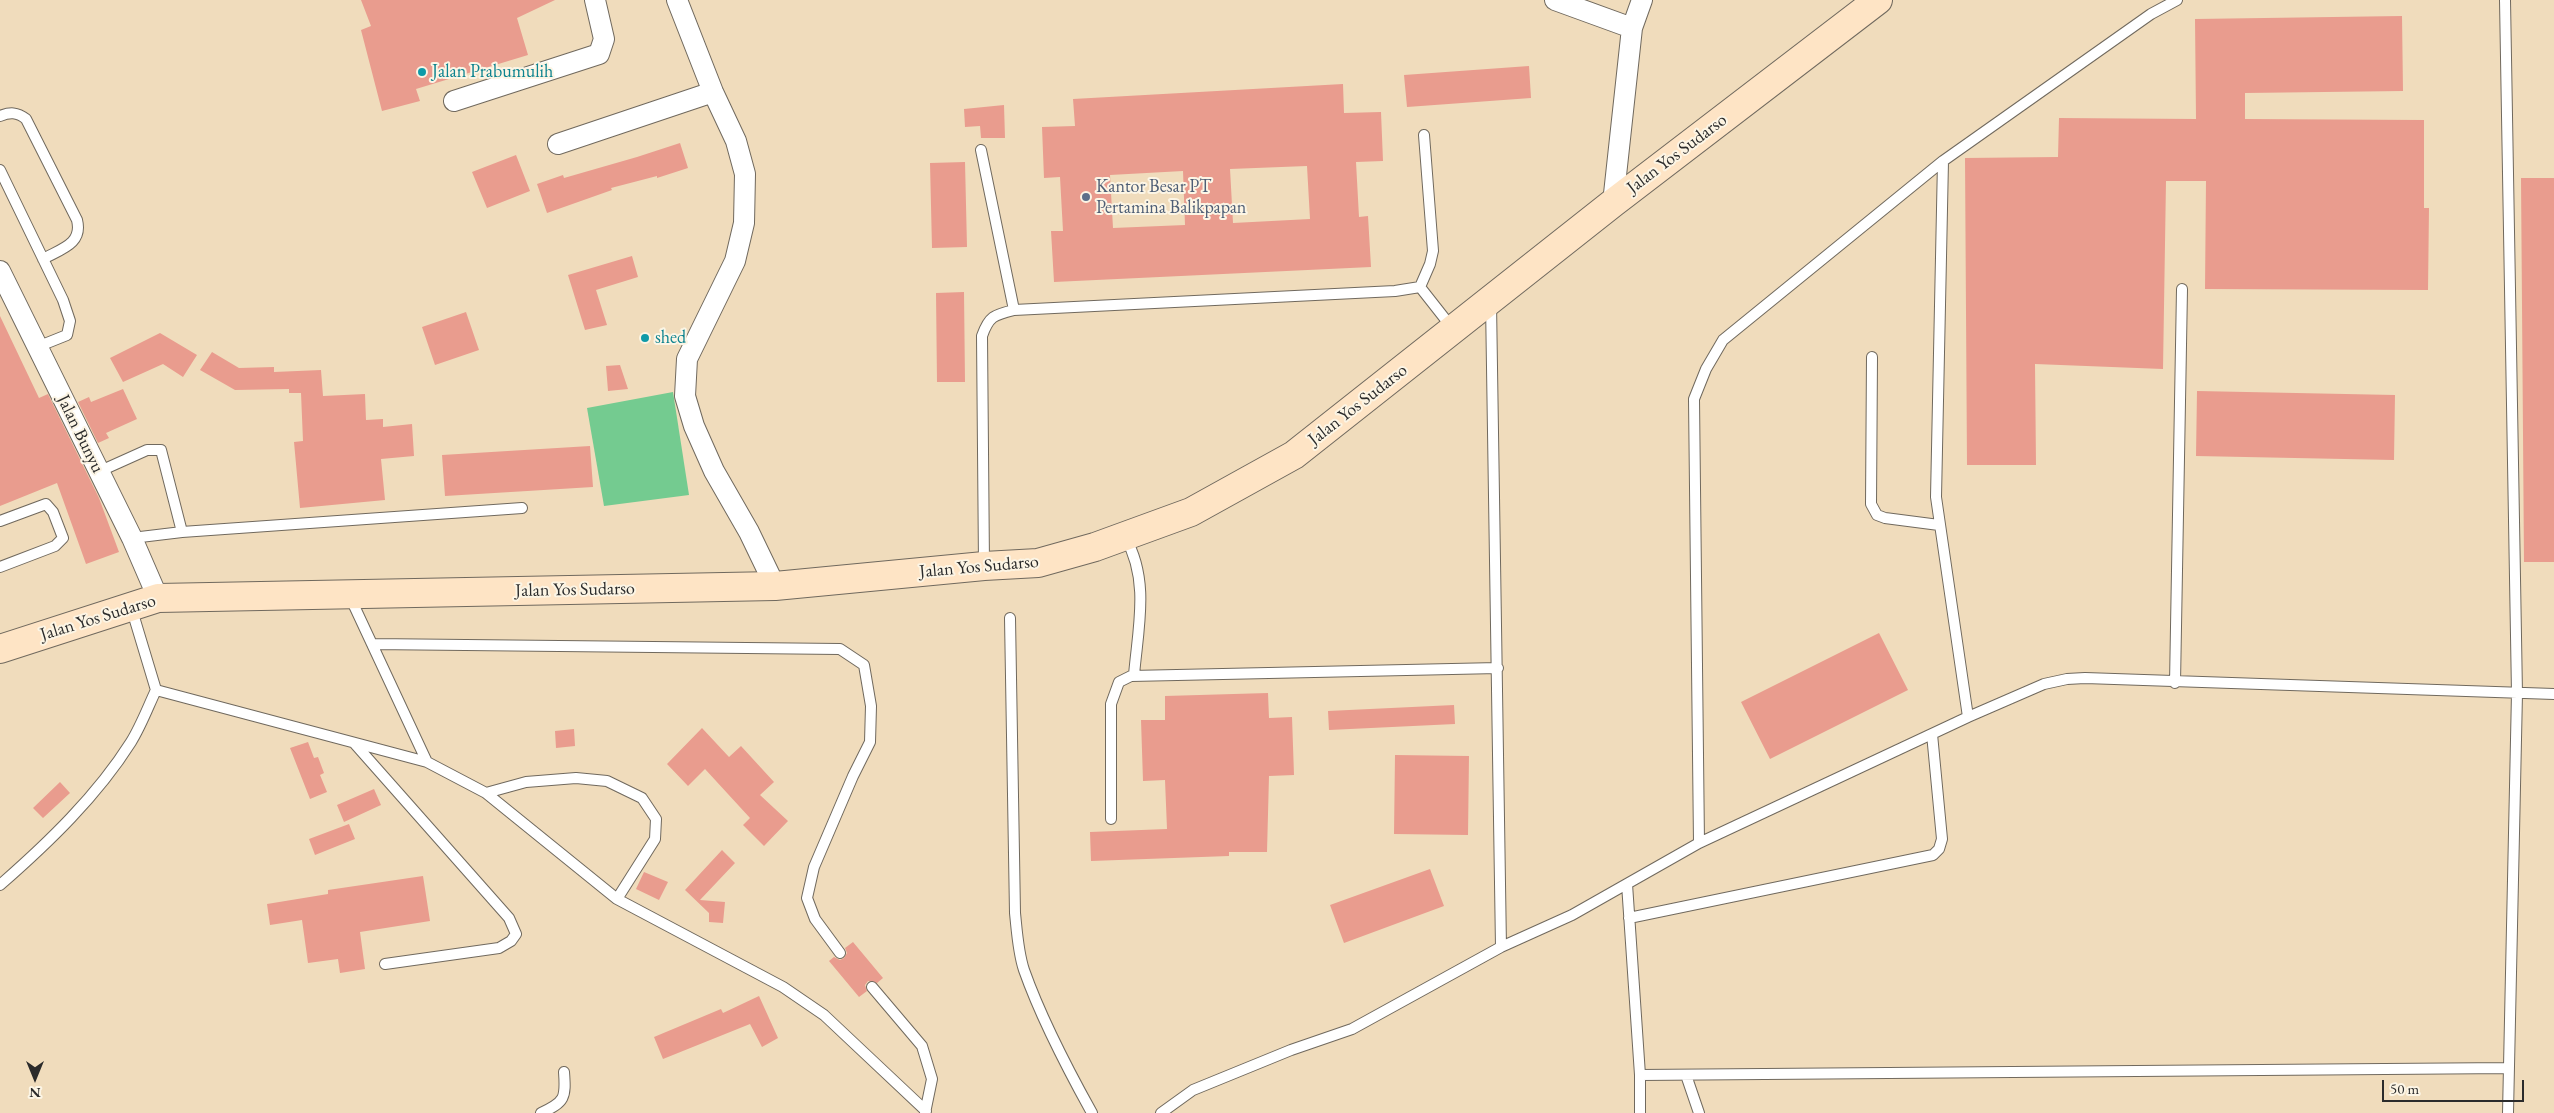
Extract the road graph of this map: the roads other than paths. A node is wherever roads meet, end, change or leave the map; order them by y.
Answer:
1 (594, 0) edge
2 (677, 0) edge
3 (1555, 0) edge
4 (1642, 0) edge
5 (1878, 0) edge
6 (2177, 0) edge
7 (2505, 0) edge
8 (1632, 28) junction
9 (713, 92) junction
10 (454, 101) dead end
11 (0, 116) edge
12 (1424, 135) dead end
13 (558, 144) dead end
14 (981, 150) dead end
15 (1944, 161) junction
16 (0, 170) edge
17 (1612, 203) junction
18 (43, 260) junction
19 (0, 271) edge
20 (1420, 287) junction
21 (2182, 289) dead end
22 (1491, 302) junction
23 (1014, 310) junction
24 (1454, 330) junction
25 (37, 346) junction
26 (1872, 357) dead end
27 (98, 472) junction
28 (522, 508) dead end
29 (0, 521) edge
30 (1939, 525) junction
31 (182, 532) junction
32 (1124, 536) junction
33 (132, 538) junction
34 (984, 566) junction
35 (0, 567) edge
36 (775, 586) junction
37 (349, 594) junction
38 (158, 598) junction
39 (131, 606) junction
40 (1010, 618) dead end
41 (372, 644) junction
42 (0, 650) edge
43 (1498, 668) junction
44 (1134, 675) junction
45 (2175, 683) junction
46 (156, 690) junction
47 (2517, 693) junction
48 (2554, 694) edge
49 (1968, 717) junction
50 (1932, 734) junction
51 (355, 744) junction
52 (427, 762) junction
53 (486, 793) junction
54 (1111, 819) dead end
55 (1699, 843) junction
56 (1627, 884) junction
57 (0, 885) edge
58 (617, 898) junction
59 (1629, 918) junction
60 (1501, 947) junction
61 (840, 953) dead end
62 (385, 964) dead end
63 (872, 987) dead end
64 (2509, 1068) junction
65 (564, 1072) dead end
66 (1640, 1075) junction
67 (1686, 1075) junction
68 (926, 1112) edge
69 (541, 1113) edge
70 (1092, 1113) edge
71 (1161, 1113) edge
72 (1640, 1113) edge
73 (1699, 1113) edge
74 (2508, 1113) edge

1 - 10 street
2 - 9 street
3 - 8 street
4 - 8 street
5 - 17 main road, Jalan Yos Sudarso
6 - 15 lane
7 - 47 lane
8 - 17 street
9 - 13 street
9 - 36 street
11 - 18 lane
12 - 20 lane
14 - 23 lane
15 - 30 lane
15 - 55 lane
16 - 18 lane
17 - 22 main road, Jalan Yos Sudarso
18 - 25 lane
19 - 25 street, Jalan Bunyu
20 - 23 lane
20 - 24 lane
21 - 45 lane
22 - 24 main road, Jalan Yos Sudarso
22 - 43 lane
23 - 34 lane
24 - 32 main road, Jalan Yos Sudarso
25 - 27 street, Jalan Bunyu
26 - 30 lane
27 - 31 lane
27 - 33 street, Jalan Bunyu
28 - 31 lane
29 - 35 lane
30 - 49 lane
31 - 33 lane
32 - 34 main road, Jalan Yos Sudarso
32 - 44 lane
33 - 38 street, Jalan Bunyu
34 - 36 main road, Jalan Yos Sudarso
36 - 37 main road, Jalan Yos Sudarso
37 - 38 main road, Jalan Yos Sudarso
37 - 41 lane
38 - 39 main road, Jalan Yos Sudarso
39 - 42 main road, Jalan Yos Sudarso
39 - 46 lane
40 - 70 lane
41 - 52 lane
41 - 61 lane
43 - 44 lane
43 - 60 lane
44 - 54 lane
45 - 47 lane
45 - 49 lane
46 - 51 lane
46 - 57 lane
47 - 48 lane
47 - 64 lane
49 - 50 lane
50 - 55 lane
50 - 59 lane
51 - 52 lane
51 - 62 lane
52 - 53 lane
53 - 58 lane
53 - 58 lane
55 - 56 lane
56 - 59 lane
56 - 60 lane
58 - 68 lane
59 - 66 lane
60 - 71 lane
63 - 68 lane
64 - 67 lane
64 - 74 lane
65 - 69 lane
66 - 67 lane
66 - 72 lane
67 - 73 lane

